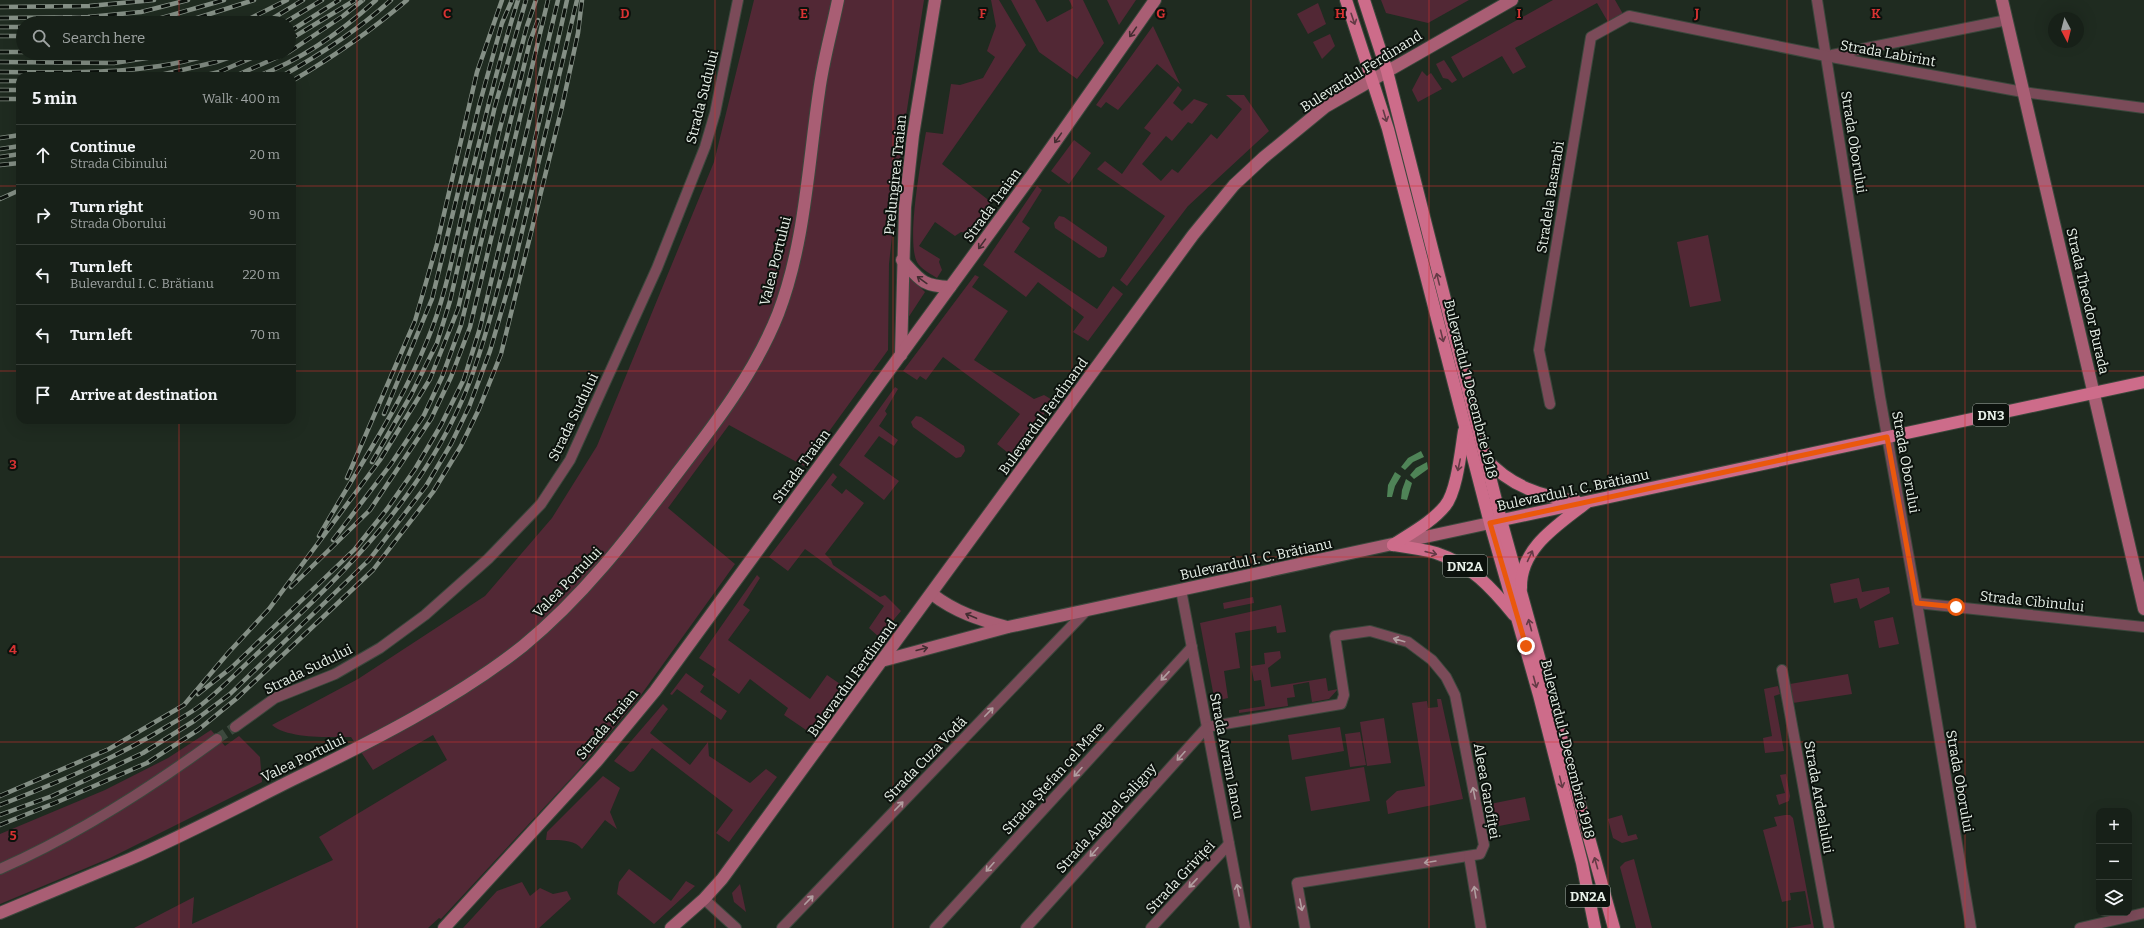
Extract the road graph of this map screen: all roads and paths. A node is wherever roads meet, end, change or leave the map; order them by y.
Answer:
1 (738, 0) edge
2 (838, 0) edge
3 (935, 0) edge
4 (1155, 0) edge
5 (1346, 0) edge
6 (1364, 0) edge
7 (1512, 0) edge
8 (1817, 0) edge
9 (2002, 0) edge
10 (1629, 16) joint
11 (2007, 20) junction
12 (1826, 56) junction
13 (1387, 71) junction
14 (1373, 79) junction
15 (2023, 92) junction
16 (2144, 108) edge
17 (902, 260) junction
18 (950, 287) junction
19 (901, 355) junction
20 (2144, 382) edge
21 (2094, 393) junction
22 (1550, 404) dead end
23 (1465, 426) junction
24 (1887, 437) junction
25 (1484, 456) junction
26 (1587, 502) junction
27 (1495, 521) junction
28 (1393, 544) junction
29 (1181, 590) junction
30 (932, 594) junction
31 (1521, 594) junction
32 (1917, 603) junction
33 (2144, 608) edge
34 (1087, 610) junction
35 (1518, 619) junction
36 (1008, 627) junction
37 (2144, 627) edge
38 (1192, 647) junction
39 (885, 660) junction
40 (1782, 670) dead end
41 (235, 726) tunnel mouth
42 (1207, 727) junction
43 (217, 739) tunnel mouth
44 (1229, 844) junction
45 (1469, 856) junction
46 (0, 869) edge
47 (704, 899) junction
48 (0, 912) edge
49 (2144, 913) edge
50 (444, 928) edge
51 (672, 928) edge
52 (736, 928) edge
53 (782, 928) edge
54 (935, 928) edge
55 (1026, 928) edge
56 (1152, 928) edge
57 (1245, 928) edge
58 (1305, 928) edge
59 (1480, 928) edge
60 (1595, 928) edge
61 (1614, 928) edge
62 (1829, 928) edge
63 (1971, 928) edge
64 (2080, 928) edge

1 - 41 street, Strada Sudului
2 - 48 street, Valea Portului
3 - 17 street, Prelungirea Traian
4 -> 18 street, Strada Traian
5 -> 14 main road, Bulevardul 1 Decembrie 1918
6 - 13 main road, Bulevardul 1 Decembrie 1918
7 - 13 street, Bulevardul Ferdinand
8 - 12 street, Strada Oborului
9 - 11 street, Strada Theodor Burada
10 - 12 street, Strada Labirint
10 - 22 street, Stradela Basarabi
11 - 12 street
11 - 15 street, Strada Theodor Burada
12 - 15 street, Strada Labirint
12 - 24 street, Strada Oborului
13 - 14 street, Bulevardul Ferdinand
25 -> 13 main road, Bulevardul 1 Decembrie 1918
14 -> 23 main road, Bulevardul 1 Decembrie 1918
14 - 30 street, Bulevardul Ferdinand
15 - 16 street, Strada Labirint
15 - 21 street, Strada Theodor Burada
18 -> 17 street
17 - 19 street, Prelungirea Traian
18 - 19 street, Strada Traian
19 - 50 street, Strada Traian
20 - 21 main road, Bulevardul I. C. Brătianu / DN3
21 - 24 main road, Bulevardul I. C. Brătianu / DN3
21 - 33 street, Strada Theodor Burada
23 - 27 main road, Bulevardul 1 Decembrie 1918
23 -> 28 main road
24 - 26 main road, Bulevardul I. C. Brătianu / DN3
24 - 32 street, Strada Oborului
25 - 26 main road
25 - 27 main road, Bulevardul 1 Decembrie 1918
26 - 27 main road, Bulevardul I. C. Brătianu / DN3
31 -> 26 main road
27 - 28 street, Bulevardul I. C. Brătianu / DN3
27 - 31 main road, Bulevardul 1 Decembrie 1918
27 - 35 main road, Bulevardul 1 Decembrie 1918 / DN2A
28 - 29 street, Bulevardul I. C. Brătianu / DN3
28 -> 35 main road, DN2A
29 - 34 street, Bulevardul I. C. Brătianu / DN3
29 - 38 street, Strada Avram Iancu
36 -> 30 street, Bulevardul I. C. Brătianu / DN3
30 - 39 street, Bulevardul Ferdinand
61 -> 31 main road, Bulevardul 1 Decembrie 1918
32 - 37 street, Strada Cibinului
32 - 63 street, Strada Oborului
34 - 36 street, Bulevardul I. C. Brătianu / DN3
53 -> 34 street, Strada Cuza Vodă
35 -> 60 main road, Bulevardul 1 Decembrie 1918 / DN2A
39 -> 36 street, Bulevardul I. C. Brătianu / DN3
38 - 42 street, Strada Avram Iancu
38 -> 54 street, Strada Ștefan cel Mare
39 - 47 street, Bulevardul Ferdinand
40 - 62 street, Strada Ardealului
42 - 44 street, Strada Avram Iancu
45 -> 42 street, Aleea Garofiței
42 -> 55 street, Strada Anghel Saligny
43 - 46 street
44 -> 56 street, Strada Griviței
57 -> 44 street, Strada Avram Iancu
45 -> 58 street, Aleea Garofiței
59 -> 45 street
47 - 51 street, Bulevardul Ferdinand
47 - 52 street
49 - 64 street

